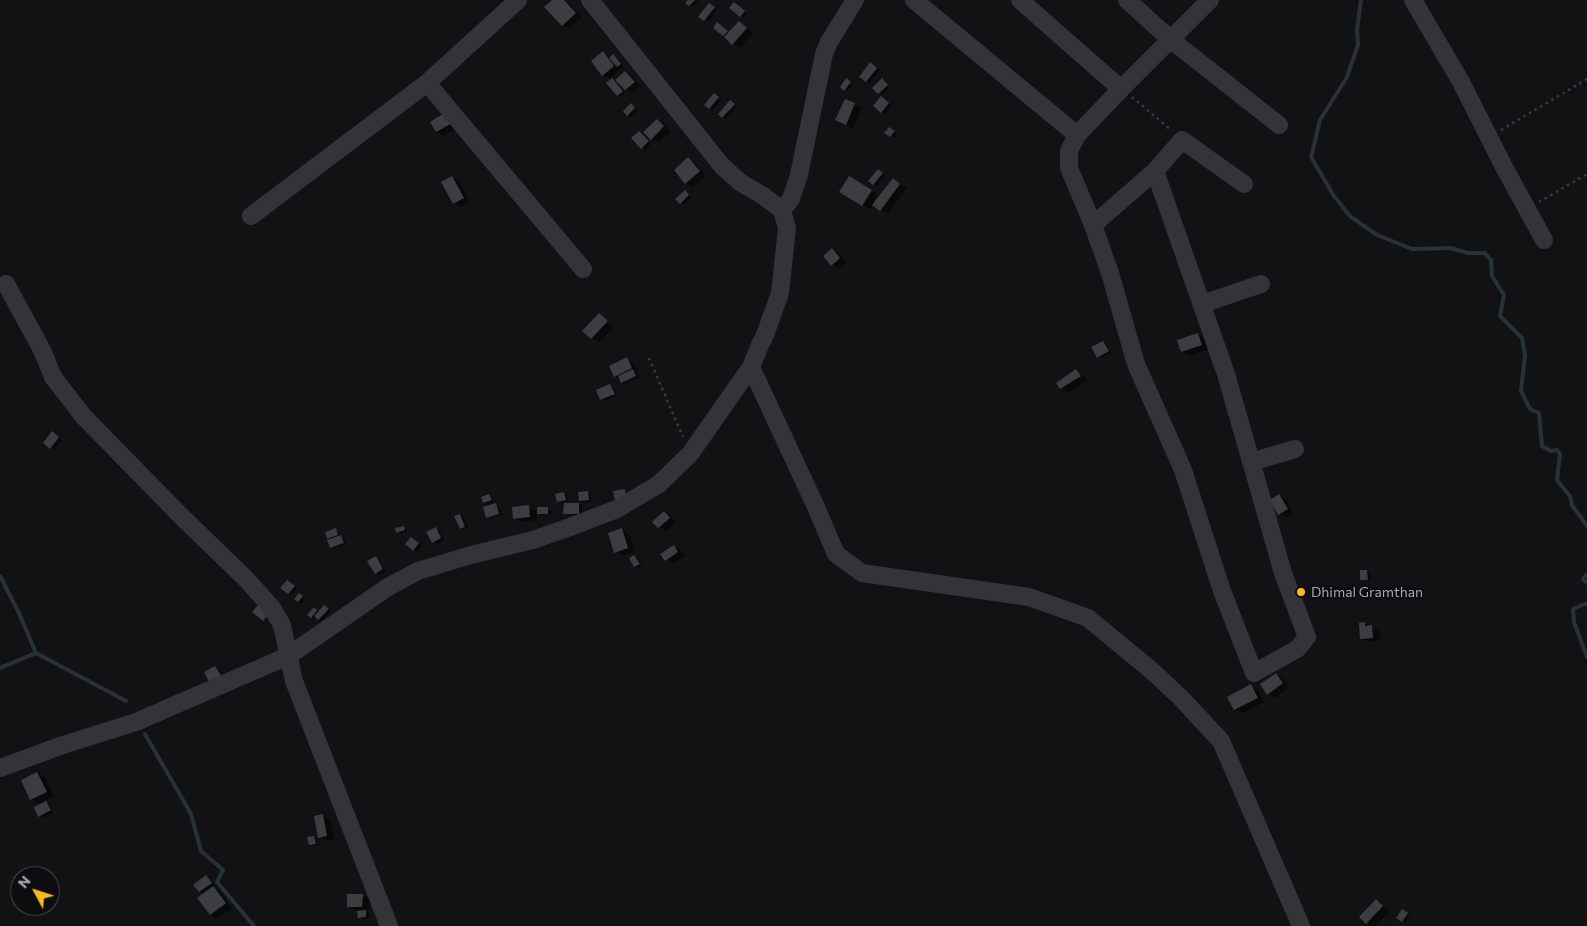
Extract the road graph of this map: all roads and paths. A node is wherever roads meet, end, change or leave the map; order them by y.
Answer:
1 (518, 0) edge
2 (590, 0) edge
3 (855, 0) edge
4 (914, 0) edge
5 (1020, 0) edge
6 (1127, 0) edge
7 (1210, 0) edge
8 (1413, 0) edge
9 (1170, 39) junction
10 (1587, 79) edge
11 (427, 83) junction
12 (1121, 89) junction
13 (1279, 125) dead end
14 (1077, 135) junction
15 (1489, 137) junction
16 (1182, 140) junction
17 (1155, 171) junction
18 (1587, 174) edge
19 (1244, 184) dead end
20 (1527, 209) junction
21 (782, 210) junction
22 (251, 216) dead end
23 (1093, 225) junction
24 (1544, 240) dead end
25 (583, 270) dead end
26 (6, 284) dead end
27 (1261, 284) dead end
28 (1202, 304) junction
29 (649, 358) dead end
30 (751, 367) junction
31 (1295, 449) dead end
32 (690, 454) junction
33 (1250, 462) junction
34 (288, 656) junction
35 (0, 768) edge
36 (389, 926) edge
37 (1301, 926) edge

1 - 11 street
2 - 21 street
3 - 21 street
4 - 14 street
5 - 12 street
6 - 9 street
7 - 9 street
8 - 15 street
9 - 12 street
9 - 13 street
10 - 15 path
11 - 22 street
11 - 25 street
12 - 14 street
12 - 16 path
14 - 23 street
15 - 20 street
16 - 17 street
16 - 19 street
17 - 23 street
17 - 28 street
18 - 20 path
20 - 24 street
21 - 30 street
23 - 33 street
26 - 34 street
27 - 28 street
28 - 33 street
29 - 32 path
30 - 32 street
30 - 37 street
31 - 33 street
32 - 34 street
34 - 35 street
34 - 36 street

